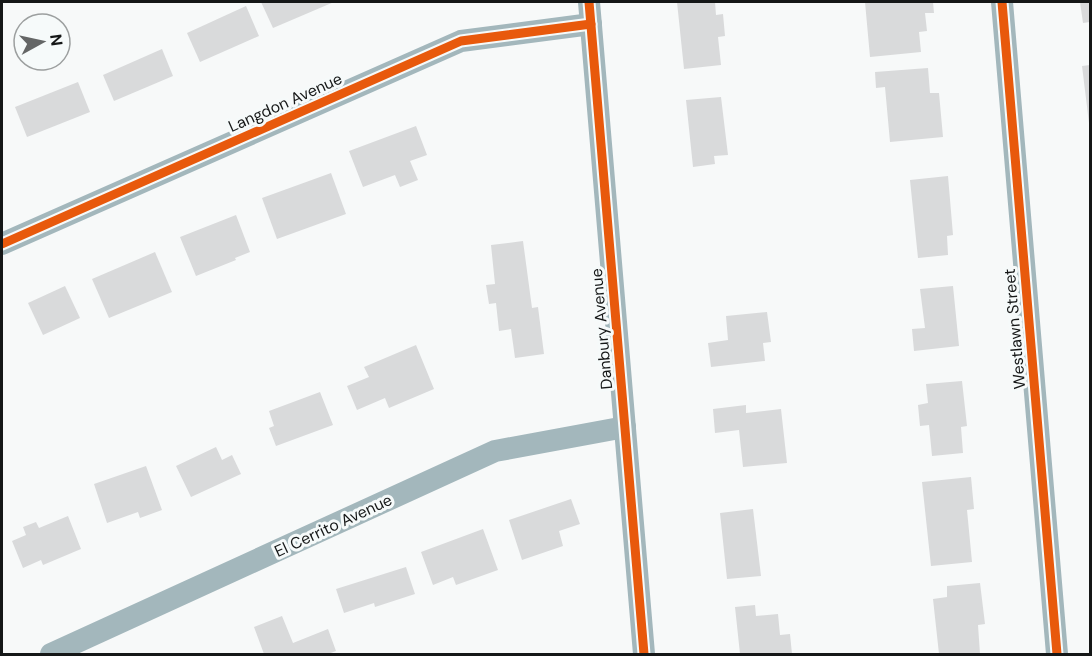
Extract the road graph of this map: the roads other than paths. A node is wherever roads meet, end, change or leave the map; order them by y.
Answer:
1 (589, 2) edge
2 (1002, 2) edge
3 (591, 24) junction
4 (2, 244) edge
5 (625, 427) junction
6 (51, 654) edge
7 (644, 654) edge
8 (1057, 654) edge

1 - 3 street, Danbury Avenue
2 - 8 street, Westlawn Street
3 - 4 street, Langdon Avenue
3 - 5 street, Danbury Avenue
5 - 6 street, El Cerrito Avenue
5 - 7 street, Danbury Avenue

